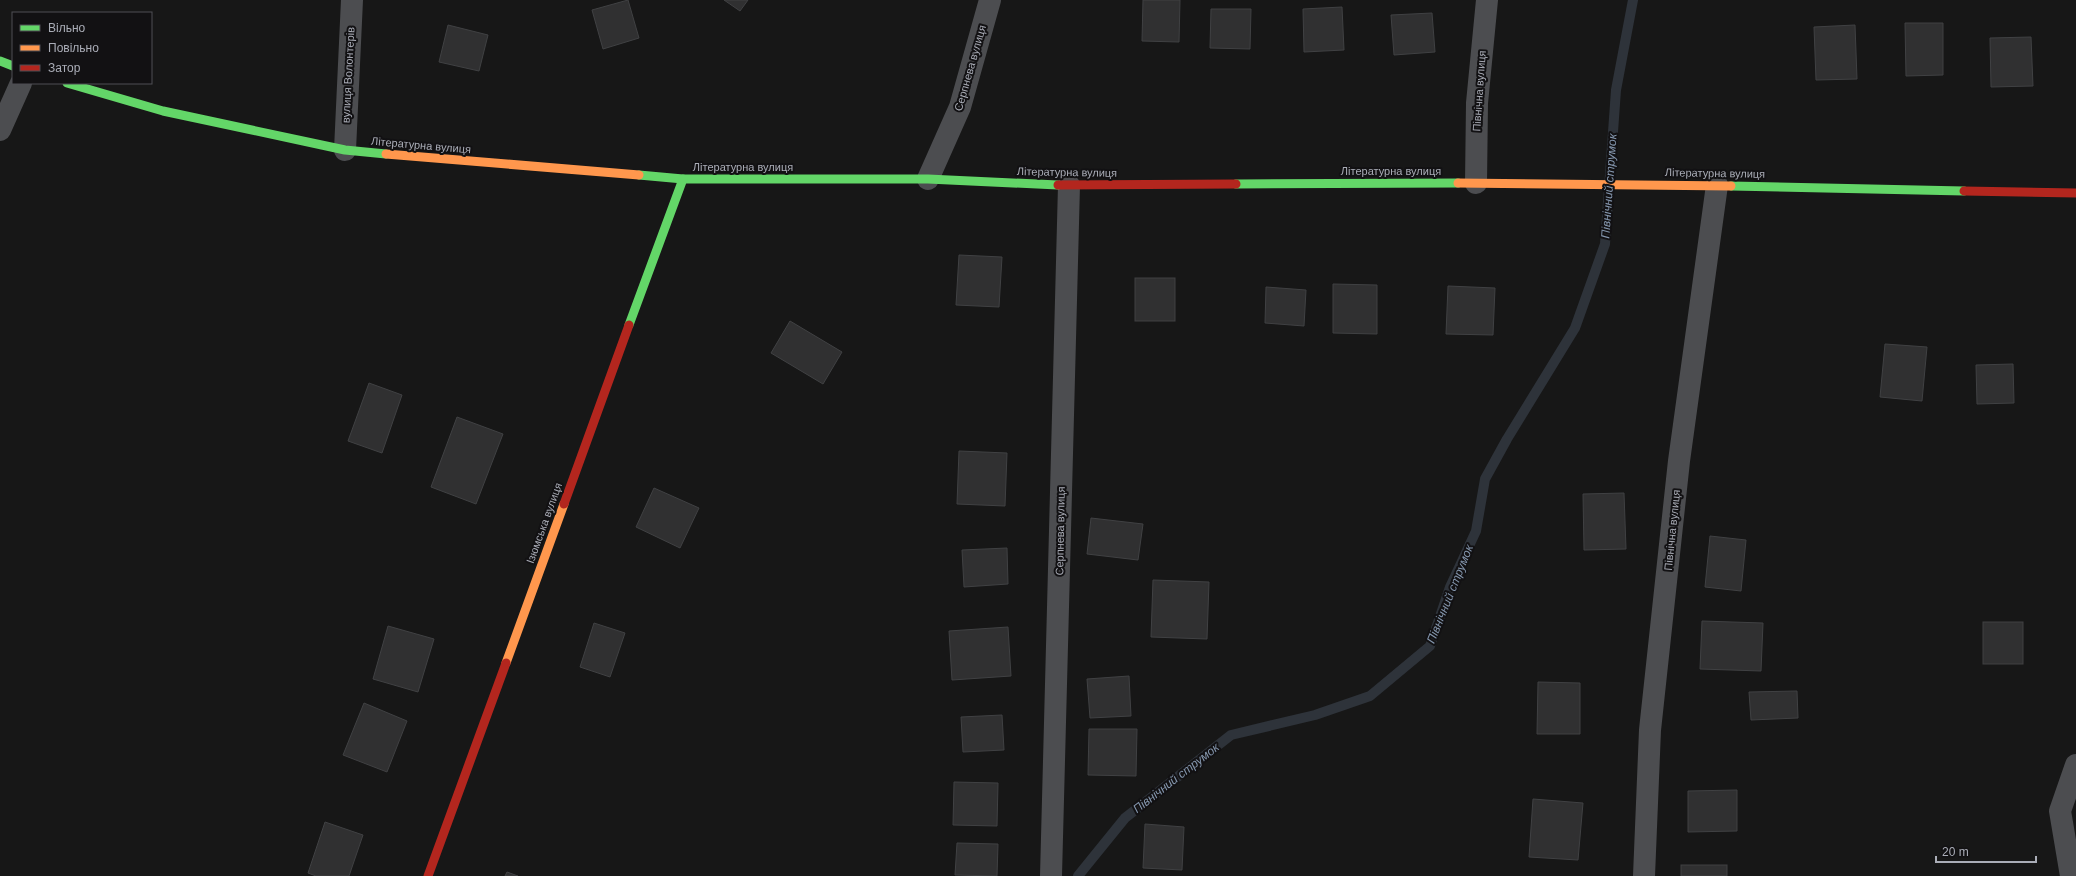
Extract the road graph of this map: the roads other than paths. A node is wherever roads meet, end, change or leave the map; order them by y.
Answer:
1 (352, 0) edge
2 (990, 0) edge
3 (1487, 0) edge
4 (0, 61) edge
5 (12, 66) edge
6 (21, 84) edge
7 (71, 84) edge
8 (0, 130) edge
9 (345, 150) junction
10 (683, 179) junction
11 (928, 179) junction
12 (1476, 183) junction
13 (1717, 185) junction
14 (1068, 186) junction
15 (2076, 193) edge
16 (2076, 765) edge
17 (428, 876) edge
18 (1051, 876) edge
19 (1644, 876) edge
20 (2071, 876) edge

1 - 9 street, вулиця Волонтерів
2 - 11 street, Серпнева вулиця
3 - 12 street, Північна вулиця
4 - 5 street
6 - 8 street
7 - 9 street, Літературна вулиця
9 - 10 street, Літературна вулиця
10 - 11 street, Літературна вулиця
10 - 17 street, Ізюмська вулиця
11 - 14 street, Літературна вулиця
12 - 13 street, Літературна вулиця
12 - 14 street, Літературна вулиця
13 - 15 street, Літературна вулиця
13 - 19 street, Північна вулиця
14 - 18 street, Серпнева вулиця
16 - 20 street

